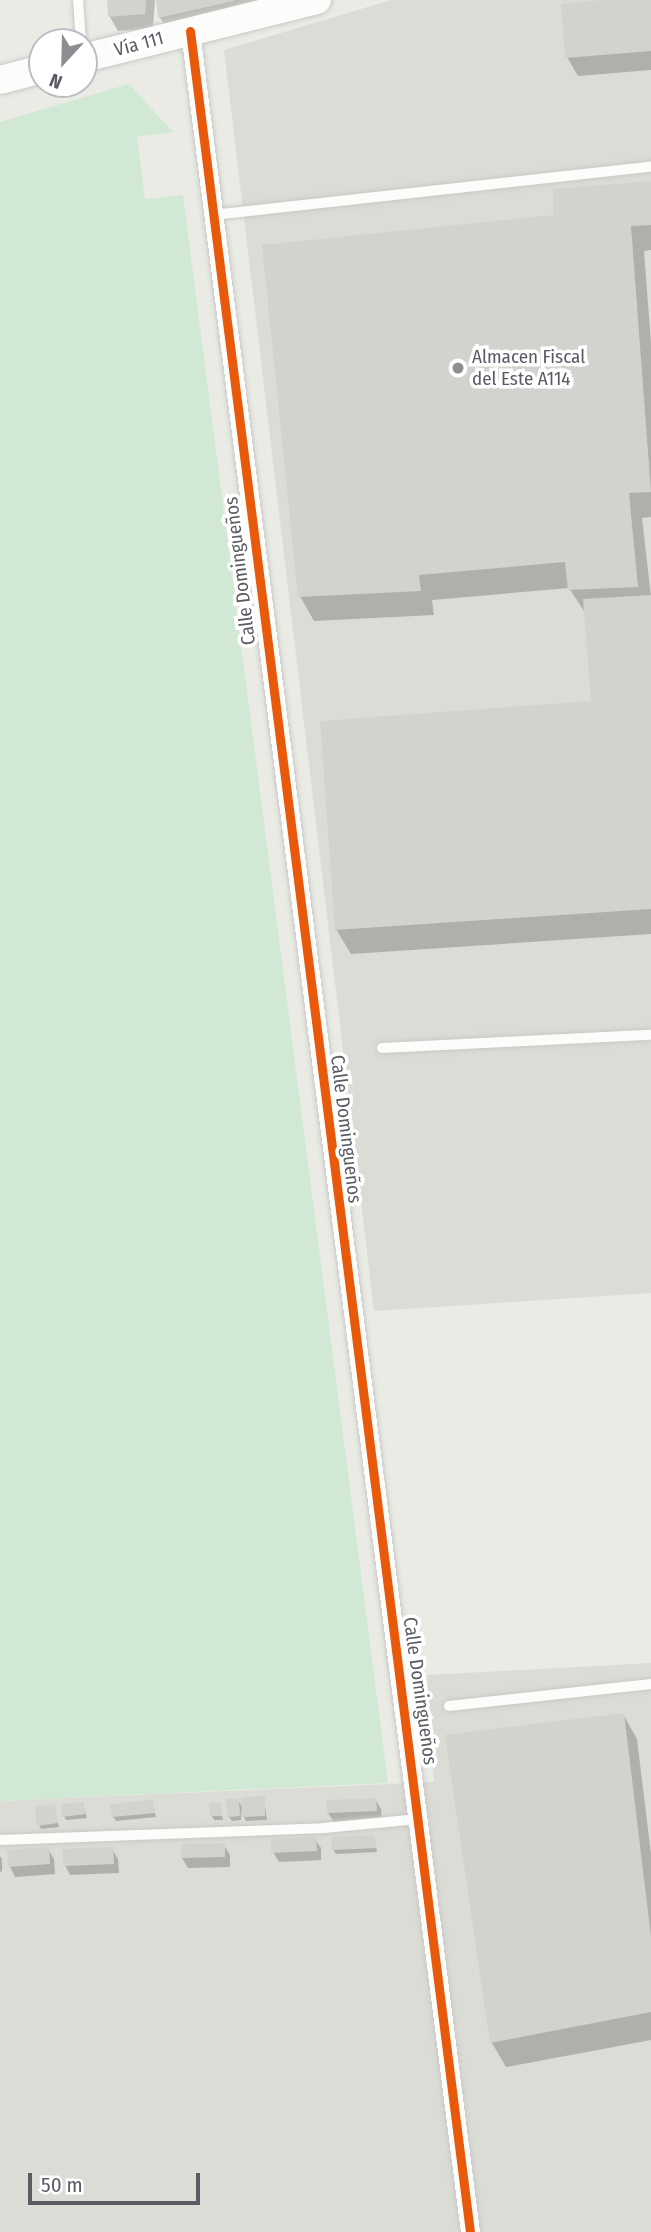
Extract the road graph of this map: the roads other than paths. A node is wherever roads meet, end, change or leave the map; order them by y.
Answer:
1 (78, 0) edge
2 (304, 1) edge
3 (80, 28) edge
4 (190, 31) junction
5 (98, 54) edge
6 (28, 73) edge
7 (0, 80) edge
8 (651, 167) edge
9 (214, 215) junction
10 (651, 1035) edge
11 (382, 1048) dead end
12 (651, 1684) edge
13 (449, 1706) dead end
14 (420, 1819) junction
15 (0, 1840) edge
16 (470, 2232) edge

1 - 3 lane
2 - 4 main road, Vía 111
4 - 5 main road, Vía 111
4 - 9 street, Calle Domingueños
6 - 7 main road
8 - 9 lane
9 - 14 street, Calle Domingueños
10 - 11 lane
12 - 13 lane
14 - 15 lane
14 - 16 street, Calle Domingueños

